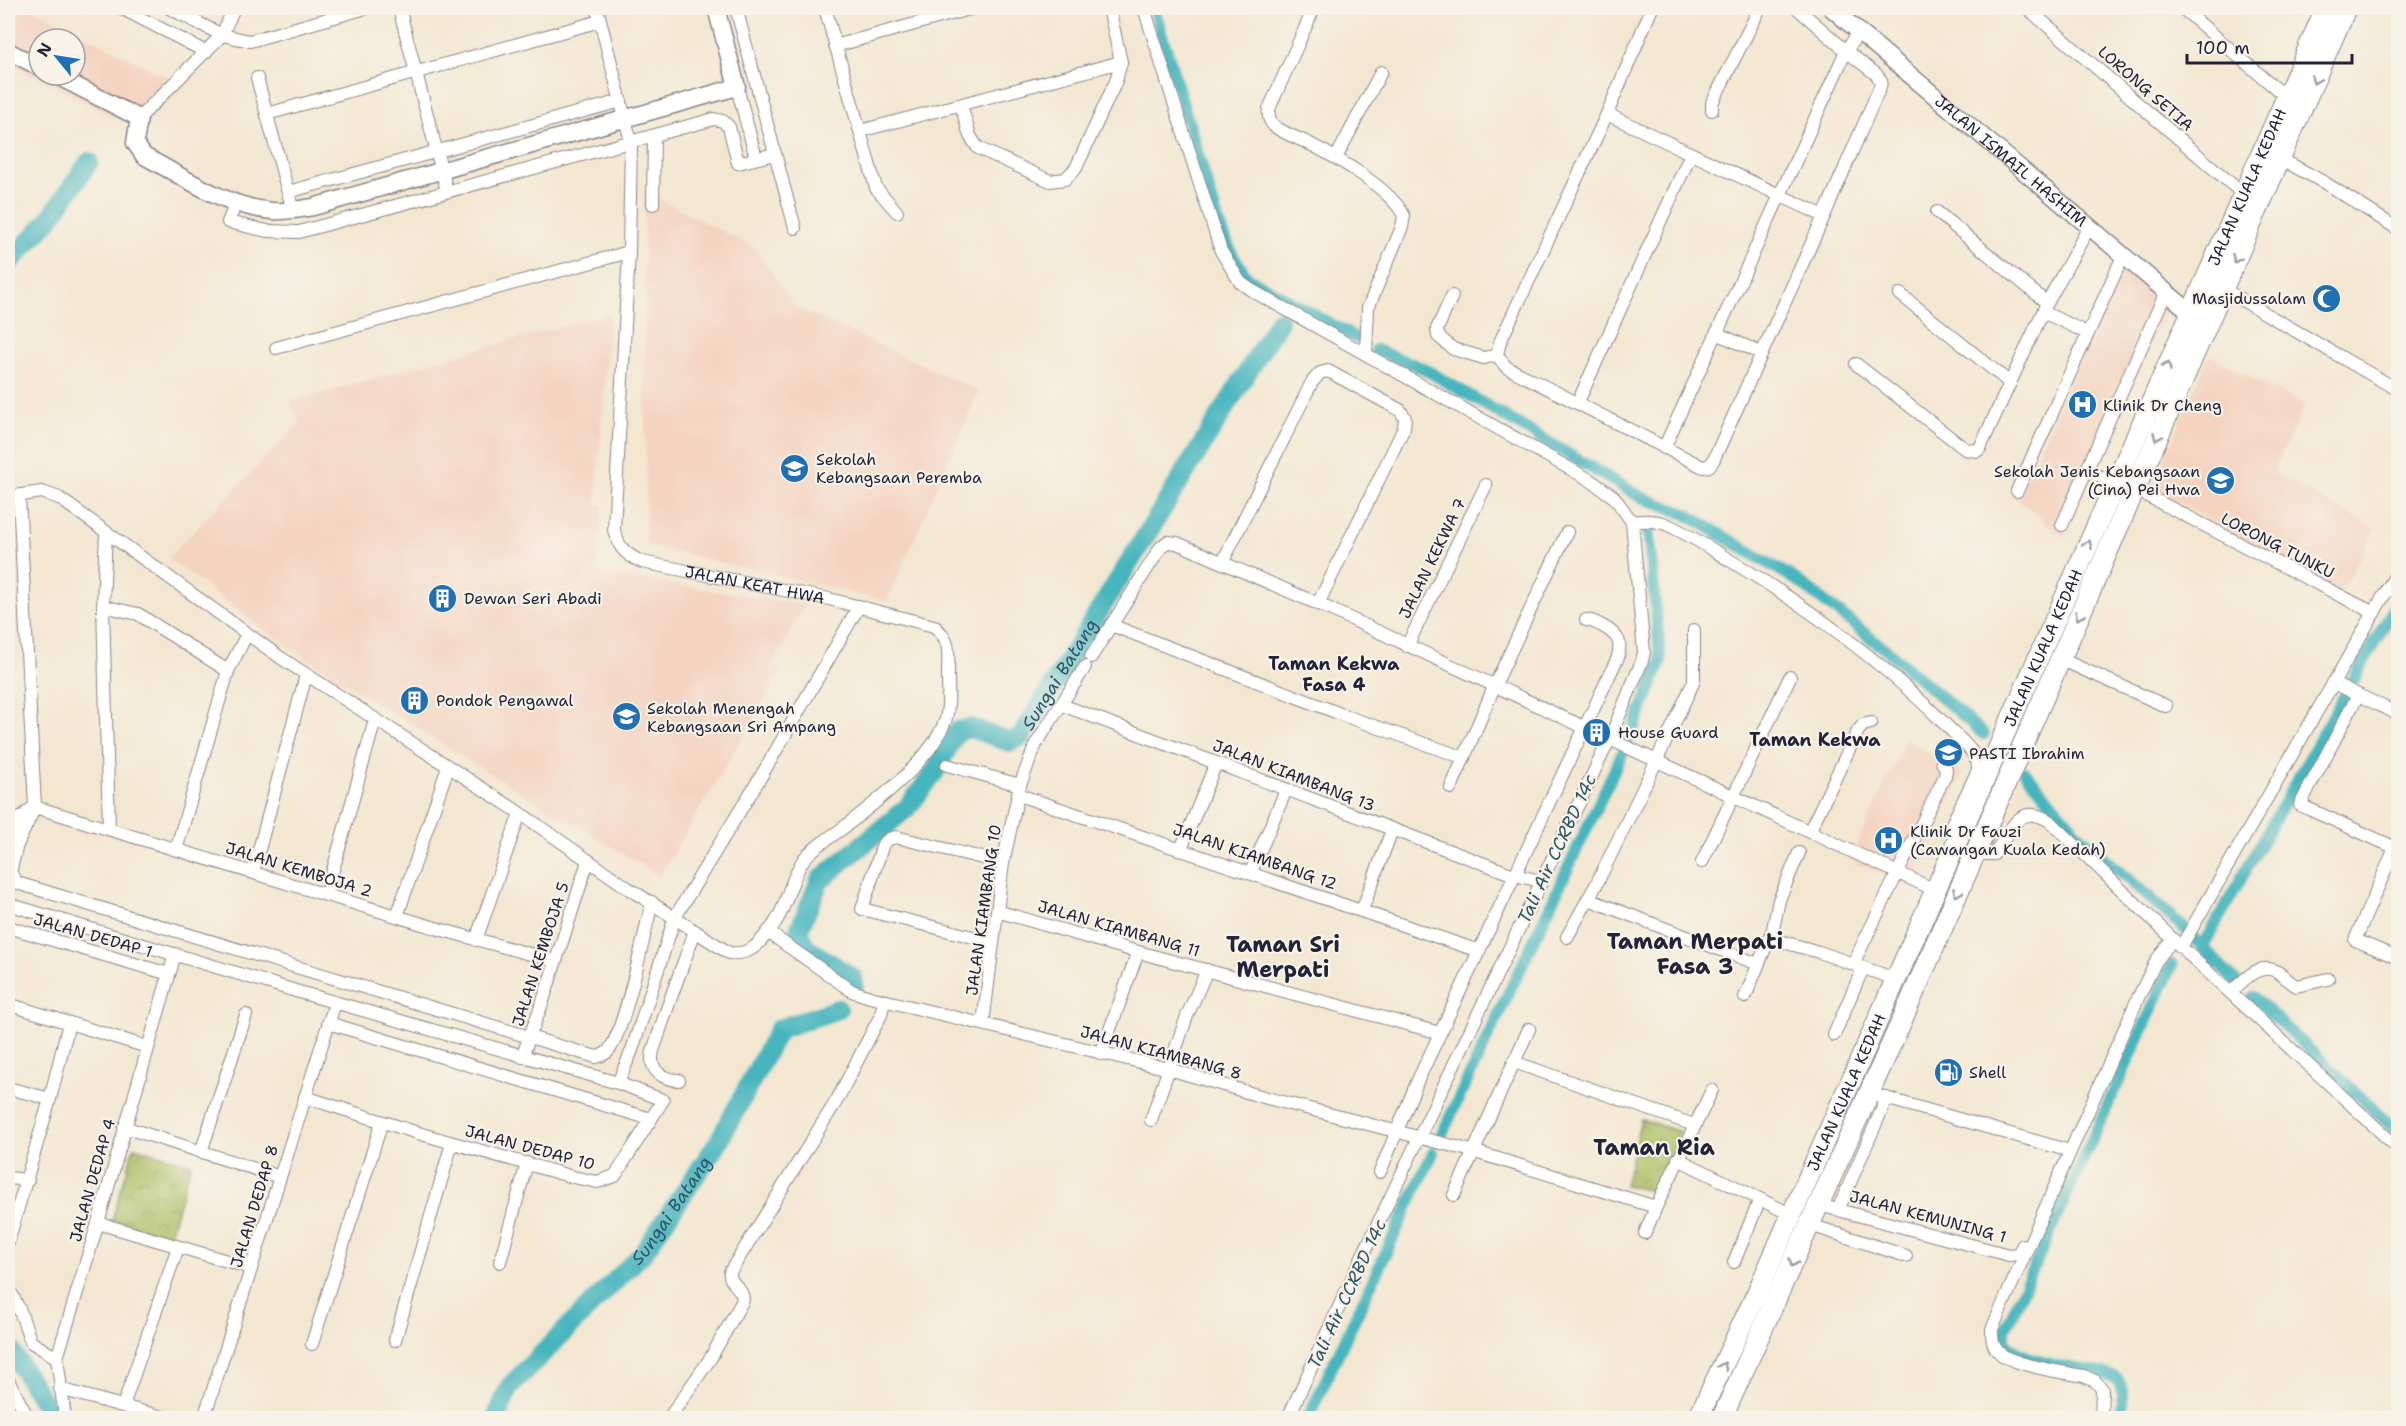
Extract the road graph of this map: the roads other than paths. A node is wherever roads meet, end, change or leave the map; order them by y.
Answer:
1 (121, 8) edge
2 (169, 8) edge
3 (234, 8) edge
4 (366, 8) edge
5 (399, 8) edge
6 (597, 8) edge
7 (716, 8) edge
8 (736, 8) edge
9 (825, 8) edge
10 (973, 8) edge
11 (1109, 8) edge
12 (1144, 8) edge
13 (1314, 8) edge
14 (1652, 8) edge
15 (1760, 8) edge
16 (1797, 8) edge
17 (1831, 8) edge
18 (2027, 8) edge
19 (2182, 8) edge
20 (2346, 8) edge
21 (2323, 9) edge
22 (600, 21) junction
23 (1859, 32) junction
24 (222, 35) junction
25 (836, 46) junction
26 (8, 51) edge
27 (1846, 51) junction
28 (206, 52) junction
29 (27, 61) edge
30 (1121, 63) junction
31 (416, 72) junction
32 (1381, 72) dead end
33 (257, 78) dead end
34 (78, 87) edge
35 (737, 87) junction
36 (2286, 97) junction
37 (621, 101) junction
38 (961, 105) junction
39 (1712, 110) dead end
40 (267, 114) junction
41 (1606, 114) junction
42 (139, 118) junction
43 (626, 118) junction
44 (860, 131) junction
45 (654, 136) junction
46 (631, 142) junction
47 (437, 153) junction
48 (775, 153) junction
49 (1691, 154) junction
50 (756, 158) junction
51 (1336, 158) junction
52 (2281, 159) junction
53 (441, 171) junction
54 (447, 191) junction
55 (288, 192) junction
56 (2243, 194) junction
57 (1779, 196) junction
58 (236, 203) junction
59 (652, 204) dead end
60 (293, 211) junction
61 (897, 212) dead end
62 (1937, 212) dead end
63 (1824, 216) junction
64 (2089, 227) junction
65 (795, 228) dead end
66 (2398, 229) edge
67 (629, 252) junction
68 (2123, 256) junction
69 (2223, 289) junction
70 (2166, 292) junction
71 (1900, 294) dead end
72 (1452, 296) dead end
73 (2045, 307) junction
74 (2190, 312) junction
75 (1716, 333) junction
76 (2087, 333) junction
77 (276, 348) dead end
78 (1366, 353) junction
79 (1761, 353) junction
80 (1497, 356) junction
81 (1856, 364) dead end
82 (2010, 383) junction
83 (2398, 390) edge
84 (1578, 402) junction
85 (1664, 448) junction
86 (2087, 471) junction
87 (2115, 483) junction
88 (1486, 484) dead end
89 (2134, 489) junction
90 (2017, 491) dead end
91 (13, 496) edge
92 (1632, 522) junction
93 (2062, 525) dead end
94 (106, 532) junction
95 (1567, 532) dead end
96 (1222, 563) junction
97 (2398, 571) edge
98 (1318, 604) junction
99 (103, 606) junction
100 (859, 606) junction
101 (2374, 613) junction
102 (1586, 620) dead end
103 (1111, 625) junction
104 (1694, 630) dead end
105 (247, 634) junction
106 (1407, 646) junction
107 (2060, 658) junction
108 (228, 671) junction
109 (306, 675) junction
110 (1790, 677) dead end
111 (1494, 687) junction
112 (2347, 690) junction
113 (1062, 705) junction
114 (2166, 706) dead end
115 (2398, 714) edge
116 (375, 720) junction
117 (1870, 723) dead end
118 (1585, 726) junction
119 (1615, 741) junction
120 (1462, 757) junction
121 (1656, 762) junction
122 (1942, 762) dead end
123 (1216, 763) junction
124 (947, 765) dead end
125 (448, 767) junction
126 (1451, 788) dead end
127 (1019, 790) junction
128 (1286, 790) junction
129 (1733, 798) junction
130 (35, 807) junction
131 (520, 813) junction
132 (109, 829) junction
133 (1392, 830) junction
134 (1809, 832) junction
135 (1958, 835) junction
136 (8, 842) edge
137 (2397, 846) edge
138 (1181, 849) junction
139 (176, 850) junction
140 (1798, 853) dead end
141 (1973, 854) junction
142 (588, 861) junction
143 (1702, 862) dead end
144 (1003, 863) junction
145 (253, 872) junction
146 (1251, 872) junction
147 (1898, 872) junction
148 (1514, 875) junction
149 (1541, 880) junction
150 (1935, 890) junction
151 (326, 895) junction
152 (1588, 899) junction
153 (652, 902) junction
154 (8, 904) edge
155 (1362, 910) junction
156 (997, 911) junction
157 (398, 916) junction
158 (675, 917) junction
159 (8, 927) edge
160 (695, 931) junction
161 (768, 932) junction
162 (1567, 937) dead end
163 (1769, 938) junction
164 (476, 940) junction
165 (2176, 940) junction
166 (993, 942) junction
167 (1479, 951) junction
168 (1138, 952) junction
169 (175, 954) junction
170 (2398, 958) edge
171 (555, 961) junction
172 (1758, 964) junction
173 (1858, 966) junction
174 (1207, 970) junction
175 (169, 974) junction
176 (1895, 979) junction
177 (2328, 979) dead end
178 (2231, 992) junction
179 (1745, 997) dead end
180 (649, 999) junction
181 (884, 1001) junction
182 (335, 1002) junction
183 (8, 1004) edge
184 (667, 1006) junction
185 (246, 1015) dead end
186 (69, 1023) junction
187 (328, 1023) junction
188 (983, 1024) junction
189 (1529, 1029) dead end
190 (1440, 1033) junction
191 (1834, 1035) dead end
192 (530, 1037) junction
193 (147, 1047) junction
194 (632, 1050) junction
195 (1101, 1054) junction
196 (522, 1057) junction
197 (652, 1059) junction
198 (1514, 1062) junction
199 (1169, 1069) junction
200 (1879, 1069) junction
201 (679, 1080) dead end
202 (618, 1083) junction
203 (8, 1088) edge
204 (1712, 1090) dead end
205 (1868, 1093) junction
206 (305, 1097) junction
207 (1887, 1098) junction
208 (50, 1099) junction
209 (651, 1119) junction
210 (1151, 1120) dead end
211 (382, 1122) junction
212 (1694, 1125) junction
213 (124, 1127) junction
214 (1395, 1132) junction
215 (1419, 1137) junction
216 (452, 1143) junction
217 (2398, 1148) edge
218 (1472, 1151) junction
219 (2070, 1151) junction
220 (201, 1152) junction
221 (1678, 1159) junction
222 (527, 1163) junction
223 (1380, 1172) dead end
224 (280, 1177) junction
225 (8, 1178) edge
226 (28, 1180) junction
227 (1454, 1195) dead end
228 (1760, 1199) junction
229 (1656, 1207) junction
230 (1829, 1207) junction
231 (1792, 1215) junction
232 (98, 1223) junction
233 (1810, 1225) junction
234 (1645, 1233) dead end
235 (8, 1242) edge
236 (2023, 1245) dead end
237 (178, 1246) junction
238 (1905, 1256) dead end
239 (500, 1262) dead end
240 (1734, 1262) dead end
241 (251, 1268) junction
242 (8, 1287) edge
243 (395, 1340) dead end
244 (312, 1344) dead end
245 (57, 1358) junction
246 (8, 1380) edge
247 (60, 1389) junction
248 (123, 1406) junction
249 (28, 1419) edge
250 (65, 1419) edge
251 (166, 1419) edge
252 (204, 1419) edge
253 (669, 1419) edge
254 (1288, 1419) edge
255 (1698, 1419) edge
256 (1722, 1419) edge
257 (2101, 1419) edge

1 - 28 street
2 - 24 street
3 - 24 street
4 - 24 street
5 - 31 street
6 - 22 street, JALAN KEAT HWA
7 - 35 street
8 - 48 street
9 - 25 street
10 - 25 street
11 - 30 street
12 - 78 street
13 - 51 street
14 - 41 street
15 - 39 street
16 - 27 street
17 - 23 street, JALAN ISMAIL HASHIM
18 - 56 street, LORONG SETIA
19 - 36 street
20 -> 52 main road, JALAN KUALA KEDAH
21 - 36 main road, JALAN KUALA KEDAH
22 - 31 street
22 - 37 street, JALAN KEAT HWA
23 - 27 street
23 - 64 street, JALAN ISMAIL HASHIM
24 - 28 street
25 - 44 street
26 - 29 street
27 - 57 street
27 - 63 street
28 - 42 street
30 - 38 street
30 - 38 street
31 - 40 street
31 - 47 street
32 - 51 street
33 - 40 street
34 - 42 street
35 - 43 street
35 - 50 street
36 - 56 main road, JALAN KUALA KEDAH
37 - 43 street, JALAN KEAT HWA
37 - 47 street
38 - 44 street
40 - 55 street
41 - 49 street
41 - 80 street
42 - 58 street
43 - 46 street, JALAN KEAT HWA
43 - 53 street
44 - 61 street
45 - 46 street
45 - 50 street
45 - 59 street
46 - 54 street
46 - 67 street, JALAN KEAT HWA
47 - 53 street
47 - 55 street
48 - 50 street
48 - 65 street
49 - 57 street
49 - 84 street
51 - 78 street
52 - 66 street
52 -> 69 main road, JALAN KUALA KEDAH
53 - 54 street
53 - 60 street
54 - 58 street
55 - 60 street
56 - 74 main road, JALAN KUALA KEDAH
57 - 63 street
57 - 75 street
58 - 60 street
62 - 73 street
63 - 79 street
64 - 68 street, JALAN ISMAIL HASHIM
64 - 73 street
67 - 77 street
67 - 100 street, JALAN KEAT HWA
68 - 70 street, JALAN ISMAIL HASHIM
68 - 76 street
69 - 83 street
69 -> 89 main road, JALAN KUALA KEDAH
70 - 74 street, JALAN ISMAIL HASHIM
70 - 86 street
71 - 82 street
72 - 80 street
73 - 76 street
73 - 82 street
87 -> 74 main road, JALAN KUALA KEDAH
75 - 79 street
75 - 85 street
76 - 90 street
78 - 92 street
79 - 85 street
80 - 84 street
81 - 82 street
84 - 85 street
86 - 87 street
86 - 93 street
135 -> 87 main road, JALAN KUALA KEDAH
88 - 106 street, JALAN KEKWA 7
89 - 101 street, LORONG TUNKU
89 -> 107 main road, JALAN KUALA KEDAH
91 - 94 street
91 - 130 street
92 - 119 street
92 - 135 street
94 - 99 street
94 - 105 street
95 - 111 street
96 - 98 street
96 - 98 street
96 - 103 street, JALAN KIAMBANG 10
97 - 101 street
98 - 106 street
99 - 108 street
99 - 132 street
100 - 158 street
100 - 161 street, JALAN KEAT HWA
101 - 112 street
102 - 118 street
103 - 113 street, JALAN KIAMBANG 10
103 - 120 street
104 - 121 street
105 - 108 street
105 - 109 street
106 - 111 street
107 - 114 street
107 - 141 main road, JALAN KUALA KEDAH
108 - 139 street
109 - 116 street
109 - 145 street
110 - 129 street
111 - 118 street
111 - 120 street
112 - 115 street
112 - 137 street
112 - 165 street
113 - 123 street, JALAN KIAMBANG 13
113 - 127 street, JALAN KIAMBANG 10
116 - 125 street
116 - 151 street
117 - 134 street
118 - 119 street
118 - 148 street
119 - 121 street
119 - 149 street
120 - 126 street
121 - 129 street
121 - 152 street
122 - 147 street
123 - 128 street, JALAN KIAMBANG 13
123 - 138 street
124 - 127 street, JALAN KIAMBANG 12
125 - 131 street
125 - 157 street
127 - 138 street, JALAN KIAMBANG 12
127 - 144 street, JALAN KIAMBANG 10
128 - 133 street, JALAN KIAMBANG 13
128 - 146 street
129 - 134 street
129 - 143 street
130 - 132 street, JALAN KEMBOJA 2
130 - 136 street
130 - 192 street
131 - 142 street
131 - 164 street
132 - 139 street, JALAN KEMBOJA 2
133 - 148 street, JALAN KIAMBANG 13
133 - 155 street
134 - 147 street
135 - 150 main road, JALAN KUALA KEDAH
137 - 170 street
138 - 146 street, JALAN KIAMBANG 12
139 - 145 street, JALAN KEMBOJA 2
140 - 163 street
141 - 165 street
141 -> 200 main road, JALAN KUALA KEDAH
142 - 153 street
142 - 171 street, JALAN KEMBOJA 5
144 - 156 street, JALAN KIAMBANG 10
144 - 166 street
145 - 151 street, JALAN KEMBOJA 2
146 - 155 street, JALAN KIAMBANG 12
147 - 150 street
147 - 173 street
148 - 149 street, JALAN KIAMBANG 13
148 - 167 street
149 - 215 street
150 - 176 main road, JALAN KUALA KEDAH
151 - 157 street, JALAN KEMBOJA 2
152 - 162 street
152 - 172 street
153 - 158 street
153 - 192 street
154 - 169 street
155 - 167 street, JALAN KIAMBANG 12
156 - 166 street, JALAN KIAMBANG 10
156 - 168 street, JALAN KIAMBANG 11
157 - 164 street, JALAN KEMBOJA 2
158 - 160 street
158 - 180 street
159 - 175 street, JALAN DEDAP 1
160 - 161 street
160 - 184 street
161 - 181 street, JALAN KIAMBANG 8
163 - 172 street
163 - 173 street
164 - 171 street, JALAN KEMBOJA 2
165 - 178 street
165 - 219 street
166 - 188 street, JALAN KIAMBANG 10
167 - 190 street
168 - 174 street, JALAN KIAMBANG 11
168 - 195 street
169 - 175 street, JALAN DEDAP 4
169 - 182 street
171 - 192 street, JALAN KEMBOJA 5
172 - 179 street
173 - 176 street
173 - 191 street
174 - 190 street, JALAN KIAMBANG 11
174 - 199 street
175 - 193 street, JALAN DEDAP 4
176 - 231 main road, JALAN KUALA KEDAH
177 - 178 street
178 - 217 street
180 - 184 street
180 - 194 street
181 - 188 street, JALAN KIAMBANG 8
181 - 253 street
182 - 187 street, JALAN DEDAP 8
182 - 196 street
183 - 186 street
184 - 197 street
185 - 220 street
186 - 193 street
186 - 208 street
187 - 206 street, JALAN DEDAP 8
187 - 209 street
188 - 195 street, JALAN KIAMBANG 8
189 - 198 street
190 - 214 street
192 - 196 street, JALAN KEMBOJA 5
193 - 213 street, JALAN DEDAP 4
194 - 197 street
194 - 202 street
195 - 199 street, JALAN KIAMBANG 8
196 - 202 street
197 - 201 street
198 - 212 street
198 - 218 street
199 - 210 street
199 - 214 street, JALAN KIAMBANG 8
200 - 205 main road, JALAN KUALA KEDAH
200 - 231 main road
202 - 209 street, JALAN DEDAP 10
203 - 208 street
204 - 212 street
205 - 207 street
205 - 230 main road, JALAN KUALA KEDAH
206 - 211 street, JALAN DEDAP 10
206 - 224 street, JALAN DEDAP 8
207 - 219 street
207 - 230 street
208 - 226 street
209 - 222 street, JALAN DEDAP 10
211 - 216 street, JALAN DEDAP 10
211 - 244 street
212 - 221 street
213 - 220 street
213 - 232 street, JALAN DEDAP 4
214 - 215 street, JALAN KIAMBANG 8
214 - 223 street
215 - 218 street, JALAN KIAMBANG 8
215 - 254 street
216 - 222 street, JALAN DEDAP 10
216 - 243 street
218 - 227 street
218 - 229 street, JALAN KIAMBANG 8
219 - 257 street
220 - 224 street
221 - 228 street
221 - 229 street
222 - 239 street
224 - 241 street, JALAN DEDAP 8
225 - 226 street
226 - 235 street
228 - 231 street
228 - 240 street
229 - 234 street
230 - 233 main road, JALAN KUALA KEDAH
230 - 236 street, JALAN KEMUNING 1
255 -> 231 main road, JALAN KUALA KEDAH
232 - 237 street
232 - 245 street, JALAN DEDAP 4
233 - 238 street
233 -> 256 main road, JALAN KUALA KEDAH
237 - 241 street
237 - 248 street
241 - 252 street, JALAN DEDAP 8
242 - 245 street
245 - 247 street, JALAN DEDAP 4
246 - 249 street
247 - 248 street
247 - 250 street, JALAN DEDAP 4
248 - 251 street

